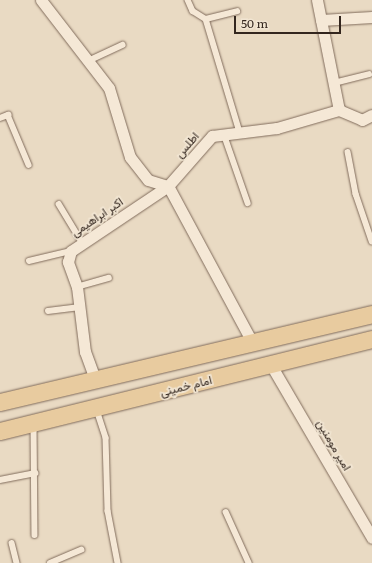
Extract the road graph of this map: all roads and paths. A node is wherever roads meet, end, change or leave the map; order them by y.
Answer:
1 (41, 0) edge
2 (188, 0) edge
3 (317, 0) edge
4 (237, 11) dead end
5 (372, 17) edge
6 (206, 19) junction
7 (321, 20) junction
8 (122, 45) dead end
9 (88, 61) junction
10 (369, 74) dead end
11 (334, 83) junction
12 (339, 110) junction
13 (372, 115) edge
14 (0, 118) edge
15 (240, 132) junction
16 (224, 134) junction
17 (348, 152) dead end
18 (28, 165) dead end
19 (168, 186) junction
20 (248, 203) dead end
21 (59, 204) dead end
22 (372, 241) edge
23 (82, 242) junction
24 (71, 251) junction
25 (29, 261) dead end
26 (109, 278) dead end
27 (77, 287) junction
28 (81, 307) junction
29 (48, 311) dead end
30 (372, 314) edge
31 (372, 339) edge
32 (251, 340) junction
33 (272, 365) junction
34 (95, 379) junction
35 (0, 402) edge
36 (96, 408) junction
37 (34, 422) junction
38 (0, 431) edge
39 (35, 473) junction
40 (0, 480) edge
41 (226, 512) dead end
42 (34, 535) dead end
43 (372, 538) edge
44 (12, 543) dead end
45 (81, 550) dead end
46 (17, 563) edge
47 (50, 563) edge
48 (118, 563) edge
49 (248, 563) edge

1 - 9 street
2 - 6 lane
3 - 7 street
4 - 6 lane
5 - 7 street
6 - 15 lane
7 - 11 street
8 - 9 lane
9 - 19 street
10 - 11 lane
11 - 12 street
12 - 13 street
12 - 15 street, اطلس
14 - 18 lane
15 - 16 street, اطلس
16 - 19 street, اطلس
16 - 20 lane
17 - 22 lane
19 - 23 street, اکبر ابراهیمی
19 - 32 street
21 - 23 lane
23 - 24 street, اکبر ابراهیمی
24 - 25 lane
24 - 27 street, اکبر ابراهیمی
26 - 27 lane
27 - 28 street, اکبر ابراهیمی
28 - 29 lane
28 - 34 street, اکبر ابراهیمی
30 - 32 main road
31 - 33 main road, امام خمینی
32 - 34 main road
33 - 36 main road, امام خمینی
33 - 43 street, امیر مومنین
34 - 35 main road
36 - 37 main road, امام خمینی
36 - 48 lane
37 - 38 main road, امام خمینی
37 - 39 lane
39 - 40 lane
39 - 42 lane
41 - 49 lane
44 - 46 lane
45 - 47 lane

